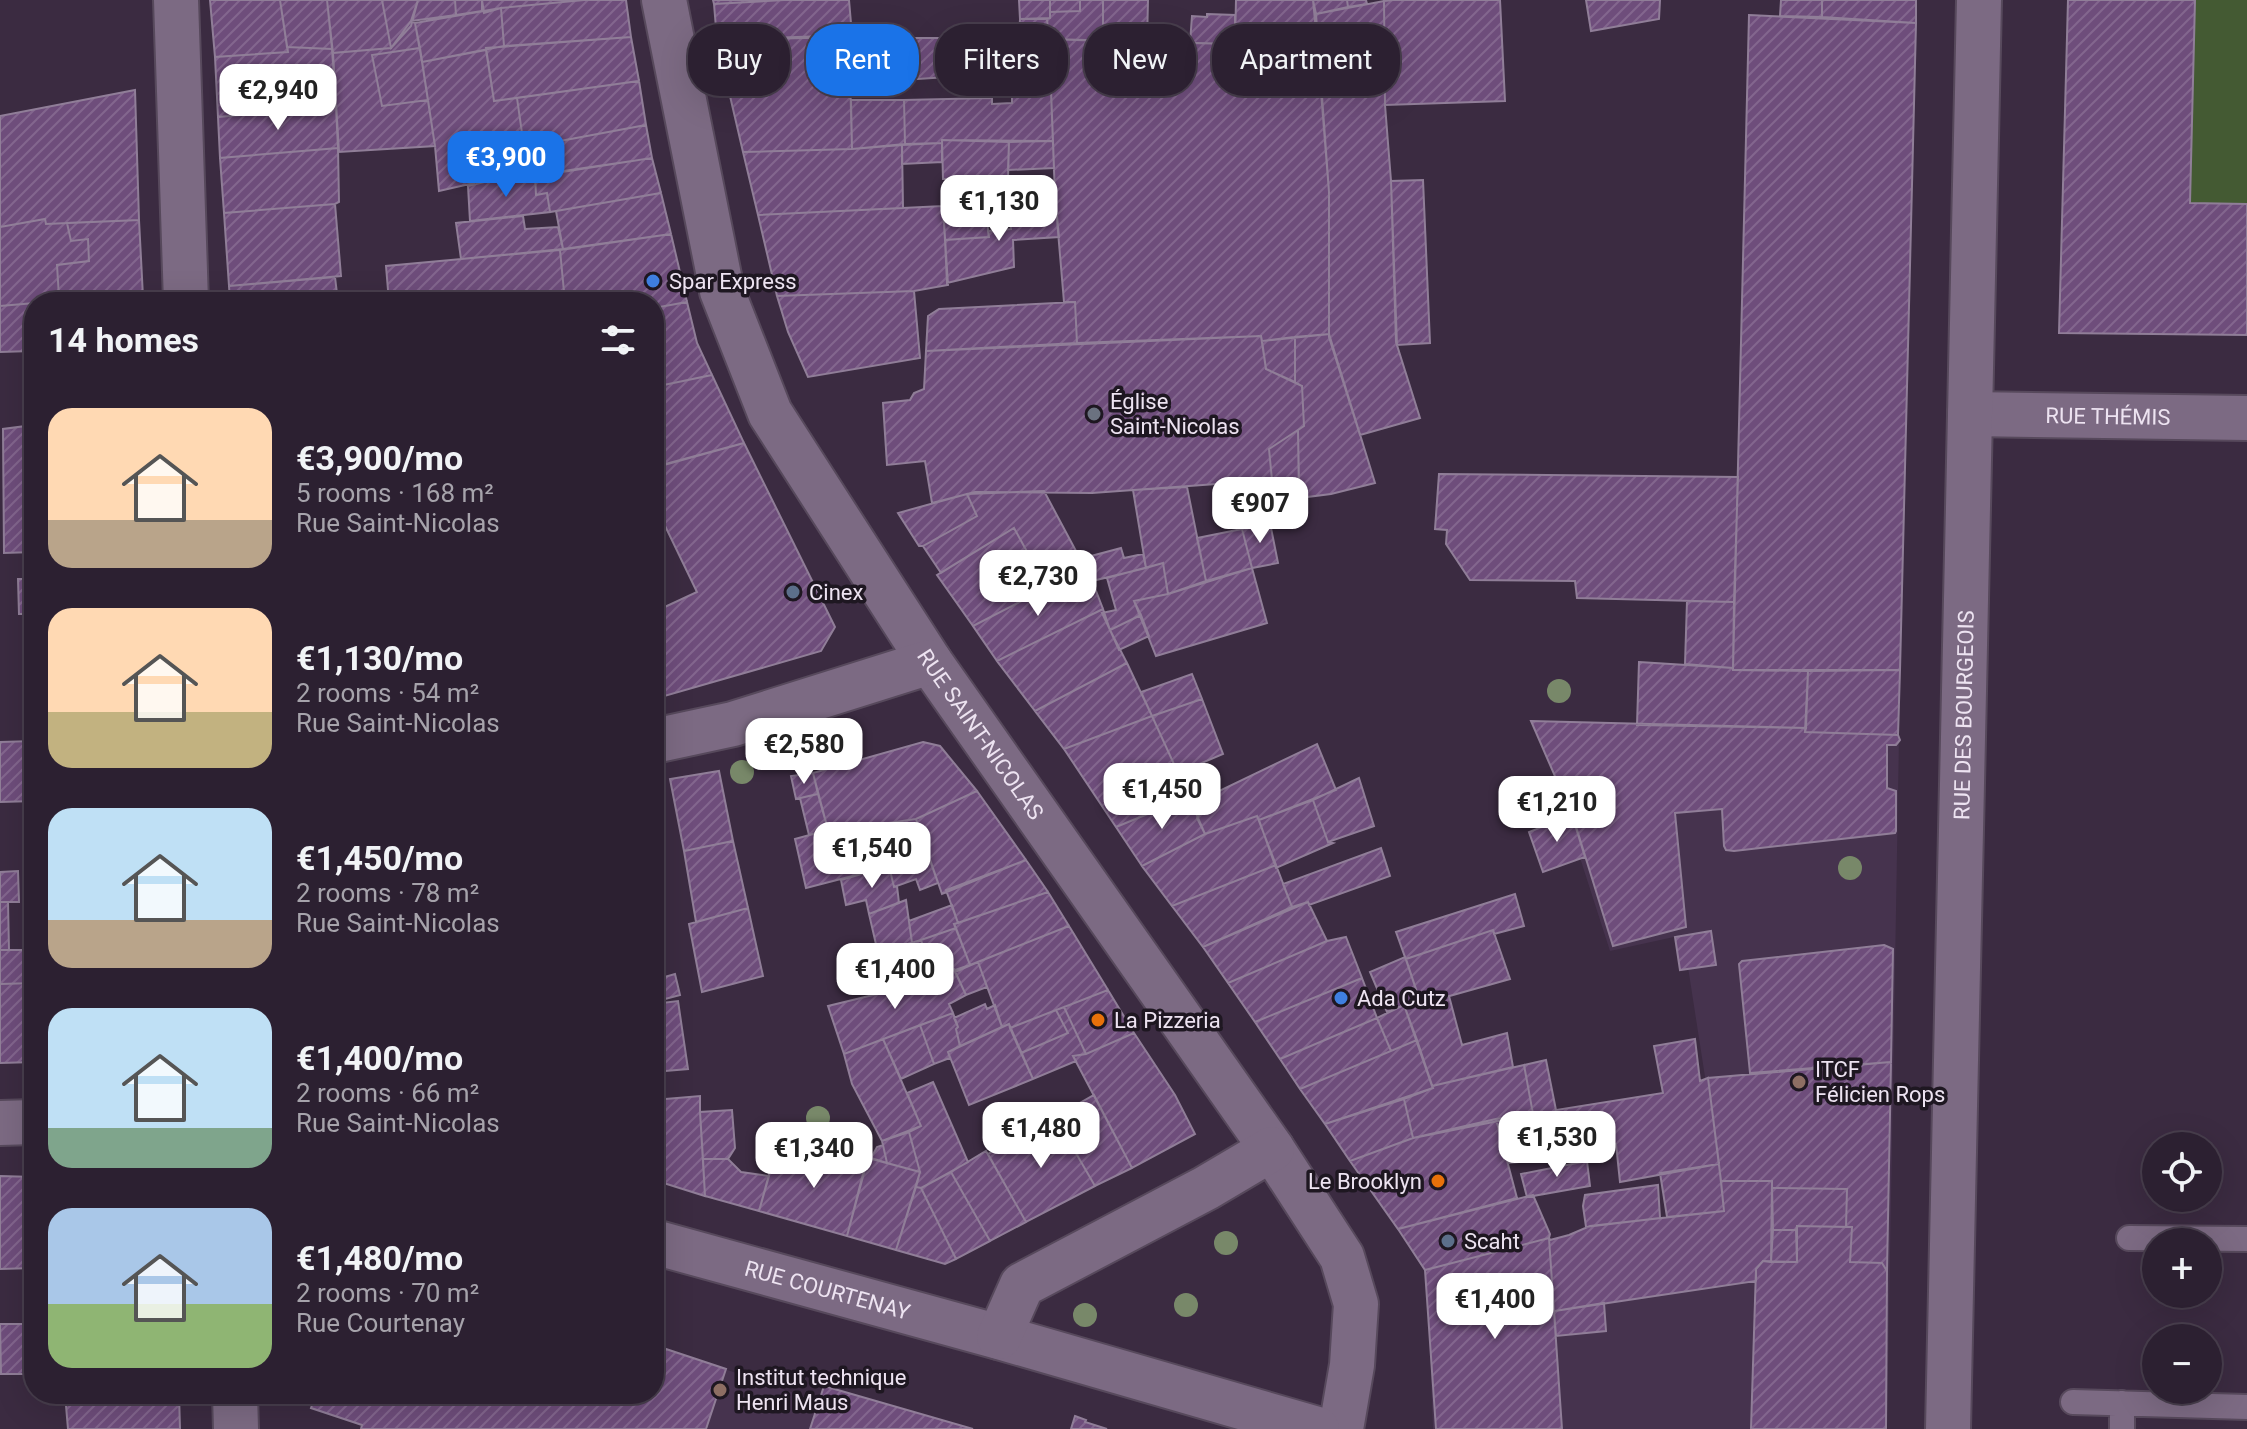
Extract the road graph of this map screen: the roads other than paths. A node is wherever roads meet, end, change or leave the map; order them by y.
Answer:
1 (176, 0) edge
2 (664, 0) edge
3 (1979, 0) edge
4 (186, 292) edge
5 (1970, 414) junction
6 (2247, 418) edge
7 (930, 662) junction
8 (664, 739) edge
9 (24, 1122) edge
10 (0, 1123) edge
11 (1272, 1149) junction
12 (2129, 1238) dead end
13 (2247, 1239) edge
14 (664, 1245) edge
15 (999, 1337) junction
16 (2073, 1402) dead end
17 (2122, 1403) junction
18 (235, 1404) edge
19 (2247, 1407) edge
20 (1269, 1422) edge
21 (236, 1429) edge
22 (1317, 1429) edge
23 (1341, 1429) edge
24 (1948, 1429) edge
25 (2122, 1429) edge

1 - 4 street
2 - 7 street, RUE SAINT-NICOLAS
3 - 5 street, RUE DES BOURGEOIS
5 - 6 street, RUE THÉMIS
5 - 24 street, RUE DES BOURGEOIS
7 - 8 street
7 - 11 street, RUE SAINT-NICOLAS
9 - 10 street
11 - 15 street
11 - 23 street, RUE SAINT-NICOLAS
12 - 13 lane
14 - 15 street, RUE COURTENAY
15 - 20 street, RUE COURTENAY
16 - 17 lane
17 - 19 lane
17 - 25 lane
18 - 21 street
20 - 22 street, RUE COURTENAY

